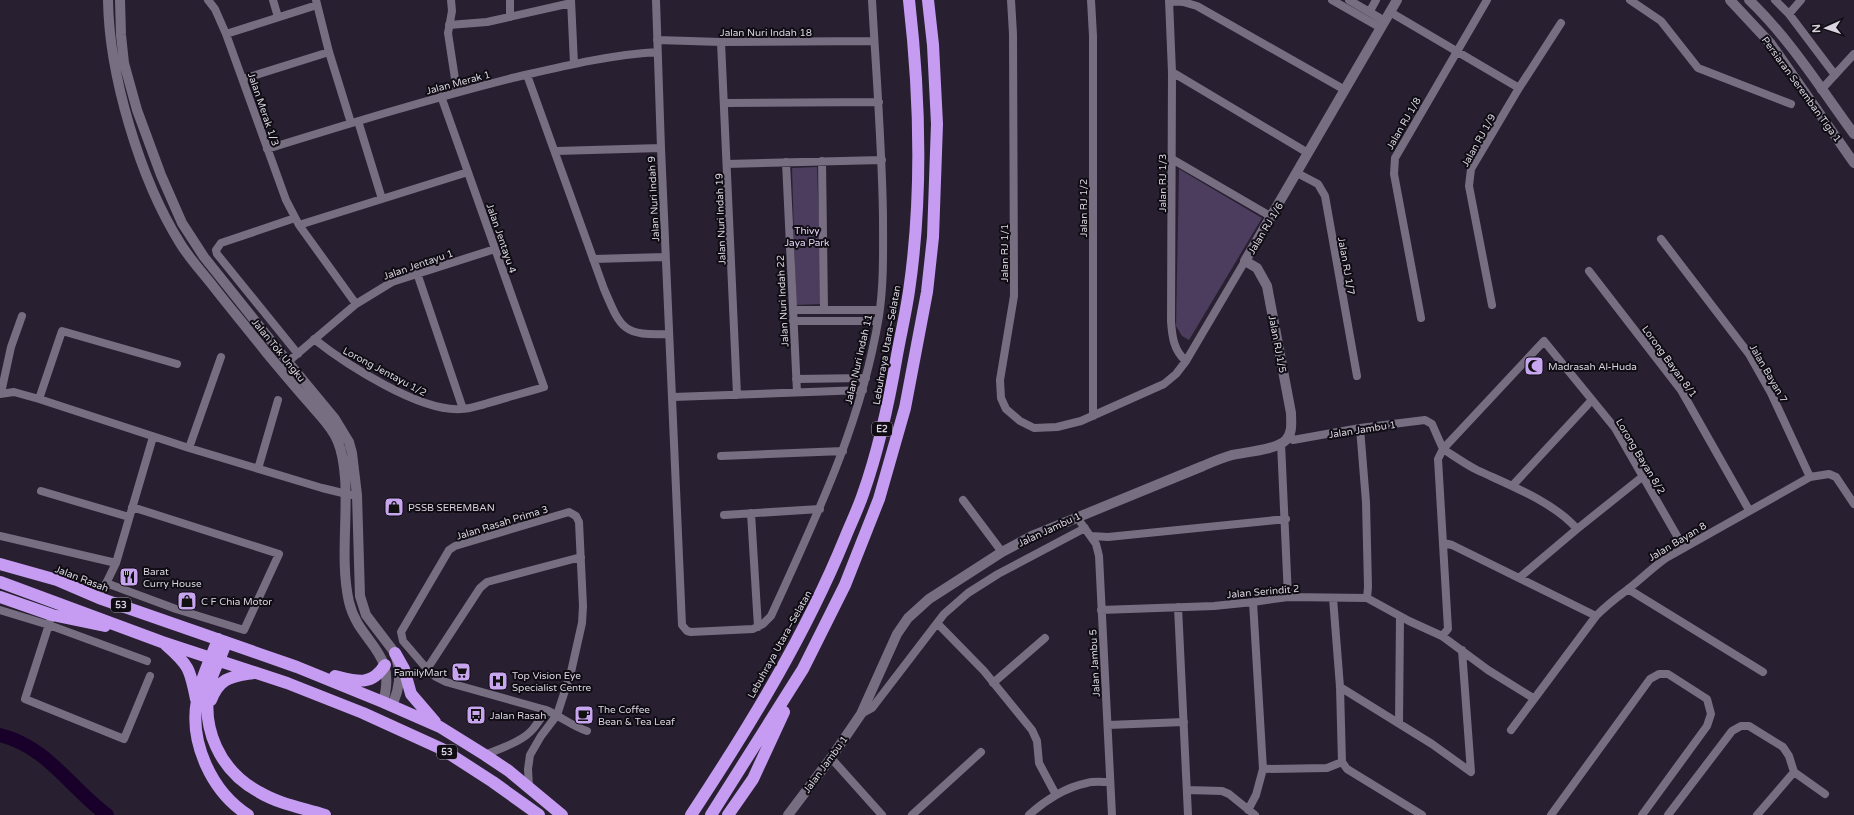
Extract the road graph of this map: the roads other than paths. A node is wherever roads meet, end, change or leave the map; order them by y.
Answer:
1 (108, 0) edge
2 (120, 0) edge
3 (273, 0) edge
4 (451, 0) edge
5 (510, 0) edge
6 (656, 0) edge
7 (872, 0) edge
8 (909, 0) edge
9 (928, 0) edge
10 (1011, 0) edge
11 (1091, 0) edge
12 (1170, 0) edge
13 (1332, 0) edge
14 (1350, 0) edge
15 (1376, 0) edge
16 (1397, 0) edge
17 (1487, 0) edge
18 (1630, 0) edge
19 (1730, 0) edge
20 (1749, 0) edge
21 (1774, 0) edge
22 (1801, 0) edge
23 (209, 1) edge
24 (316, 2) edge
25 (571, 2) edge
26 (1370, 11) junction
27 (1390, 12) junction
28 (1788, 14) junction
29 (278, 17) junction
30 (510, 17) junction
31 (1561, 23) dead end
32 (1383, 24) junction
33 (449, 25) junction
34 (226, 34) junction
35 (657, 40) junction
36 (874, 41) junction
37 (721, 42) junction
38 (1457, 51) junction
39 (329, 52) junction
40 (658, 52) junction
41 (1854, 54) edge
42 (574, 64) junction
43 (1172, 72) junction
44 (527, 75) junction
45 (1835, 75) junction
46 (243, 79) junction
47 (1519, 88) junction
48 (1345, 90) junction
49 (1821, 90) junction
50 (457, 92) junction
51 (441, 96) junction
52 (878, 102) junction
53 (725, 103) junction
54 (1791, 104) dead end
55 (355, 122) junction
56 (1854, 134) edge
57 (661, 148) junction
58 (267, 149) junction
59 (556, 151) junction
60 (1308, 153) junction
61 (1172, 159) junction
62 (882, 160) junction
63 (822, 161) junction
64 (786, 162) junction
65 (1854, 162) edge
66 (727, 164) junction
67 (468, 172) junction
68 (1297, 173) junction
69 (382, 199) junction
70 (1272, 217) junction
71 (297, 222) junction
72 (1661, 239) dead end
73 (495, 249) junction
74 (665, 257) junction
75 (593, 259) junction
76 (1245, 261) junction
77 (1589, 271) dead end
78 (417, 273) junction
79 (356, 304) junction
80 (1492, 305) dead end
81 (793, 310) junction
82 (824, 310) junction
83 (879, 310) junction
84 (22, 316) dead end
85 (1421, 318) dead end
86 (793, 321) junction
87 (878, 321) junction
88 (669, 334) junction
89 (314, 340) junction
90 (298, 354) junction
91 (221, 357) dead end
92 (1186, 361) junction
93 (177, 364) dead end
94 (284, 366) junction
95 (1357, 376) dead end
96 (866, 378) junction
97 (796, 379) junction
98 (544, 387) joint
99 (863, 390) junction
100 (797, 392) junction
101 (1, 394) edge
102 (737, 395) junction
103 (673, 397) junction
104 (40, 399) junction
105 (278, 400) dead end
106 (1591, 401) junction
107 (463, 409) junction
108 (1093, 416) junction
109 (1360, 428) junction
110 (1289, 435) junction
111 (153, 437) junction
112 (1281, 443) junction
113 (189, 448) junction
114 (1443, 449) junction
115 (843, 451) junction
116 (721, 456) dead end
117 (258, 469) junction
118 (1642, 477) junction
119 (1810, 477) junction
120 (1513, 485) junction
121 (41, 491) dead end
122 (346, 494) junction
123 (357, 495) junction
124 (963, 500) dead end
125 (1854, 504) edge
126 (132, 507) junction
127 (820, 509) junction
128 (1749, 510) junction
129 (751, 513) junction
130 (724, 515) dead end
131 (1076, 516) junction
132 (129, 517) junction
133 (1286, 519) junction
134 (1085, 528) junction
135 (1577, 529) junction
136 (0, 536) edge
137 (1091, 536) junction
138 (1444, 543) junction
139 (1684, 548) junction
140 (1002, 552) junction
141 (581, 557) junction
142 (116, 563) junction
143 (0, 564) edge
144 (1519, 578) junction
145 (0, 582) edge
146 (106, 584) junction
147 (1628, 589) junction
148 (0, 597) edge
149 (1288, 597) junction
150 (99, 598) junction
151 (1333, 598) junction
152 (1367, 598) junction
153 (1253, 602) junction
154 (1178, 607) junction
155 (176, 609) junction
156 (0, 610) edge
157 (1101, 610) junction
158 (1596, 616) junction
159 (1400, 617) junction
160 (50, 620) junction
161 (937, 623) junction
162 (173, 624) junction
163 (758, 627) junction
164 (132, 630) junction
165 (1442, 636) junction
166 (1045, 638) dead end
167 (222, 640) junction
168 (162, 642) junction
169 (1462, 650) junction
170 (395, 653) junction
171 (216, 659) junction
172 (147, 661) dead end
173 (385, 665) junction
174 (296, 667) junction
175 (427, 669) junction
176 (803, 669) junction
177 (1763, 672) dead end
178 (256, 673) junction
179 (150, 676) dead end
180 (993, 683) junction
181 (1340, 688) junction
182 (1534, 698) junction
183 (196, 702) junction
184 (387, 706) junction
185 (206, 710) junction
186 (546, 710) junction
187 (363, 713) junction
188 (861, 714) junction
189 (557, 715) junction
190 (1184, 722) junction
191 (1399, 723) junction
192 (1108, 725) junction
193 (440, 727) junction
194 (398, 728) junction
195 (1511, 730) dead end
196 (587, 731) dead end
197 (982, 752) dead end
198 (485, 755) junction
199 (728, 758) junction
200 (831, 758) junction
201 (1344, 765) junction
202 (1263, 769) junction
203 (1794, 772) junction
204 (1109, 782) junction
205 (529, 787) junction
206 (1187, 790) junction
207 (1825, 794) dead end
208 (1056, 795) junction
209 (1252, 812) edge
210 (248, 815) edge
211 (325, 815) edge
212 (539, 815) edge
213 (562, 815) edge
214 (681, 815) edge
215 (691, 815) edge
216 (711, 815) edge
217 (728, 815) edge
218 (788, 815) edge
219 (882, 815) edge
220 (912, 815) edge
221 (1029, 815) edge
222 (1112, 815) edge
223 (1188, 815) edge
224 (1422, 815) edge
225 (1551, 815) edge
226 (1642, 815) edge
227 (1668, 815) edge
228 (1757, 815) edge

1 - 94 main road, Jalan Tok Ungku
2 - 94 main road, Jalan Tok Ungku
3 - 29 street
4 - 33 street
5 - 30 street
6 - 35 street, Jalan Nuri Indah 9
7 - 36 street, Jalan Nuri Indah 11
8 - 199 highway, Lebuhraya Utara–Selatan / E2
9 - 176 highway, E2
10 - 108 street, Jalan RJ 1/1
11 - 108 street, Jalan RJ 1/2
12 - 43 street, Jalan RJ 1/3
12 - 48 street
13 - 32 street
14 - 26 street
15 - 26 street
16 - 27 main road, Jalan RJ 1/6
17 - 38 street, Jalan RJ 1/8
18 - 54 street
19 - 65 main road, Persiaran Seremban Tiga 1
20 - 49 main road, Persiaran Seremban Tiga 1
21 - 28 street
22 - 28 street
23 - 34 street, Jalan Merak 1/3
24 - 29 street
24 - 39 street
25 - 30 street
25 - 42 street
26 - 32 street
27 - 32 main road, Jalan RJ 1/6
27 - 38 street
28 - 45 street
29 - 34 street
30 - 33 street
31 - 47 street, Jalan RJ 1/9
32 - 48 main road, Jalan RJ 1/6
33 - 50 street
34 - 46 street, Jalan Merak 1/3
35 - 37 street, Jalan Nuri Indah 18
35 - 40 street, Jalan Nuri Indah 9
36 - 37 street, Jalan Nuri Indah 18
36 - 52 street, Jalan Nuri Indah 11
37 - 53 street, Jalan Nuri Indah 19
38 - 47 street
38 - 85 street, Jalan RJ 1/8
39 - 46 street
39 - 55 street
40 - 42 street, Jalan Merak 1
40 - 57 street, Jalan Nuri Indah 9
41 - 45 street
42 - 44 street, Jalan Merak 1
43 - 60 street
43 - 61 street, Jalan RJ 1/3
44 - 50 street, Jalan Merak 1
44 - 59 street
45 - 49 street
46 - 58 street, Jalan Merak 1/3
47 - 80 street, Jalan RJ 1/9
48 - 60 main road, Jalan RJ 1/6
49 - 56 main road, Persiaran Seremban Tiga 1
50 - 51 street, Jalan Merak 1
51 - 55 street, Jalan Merak 1
51 - 67 street, Jalan Jentayu 4
52 - 53 street
52 - 62 street, Jalan Nuri Indah 11
53 - 66 street, Jalan Nuri Indah 19
55 - 58 street, Jalan Merak 1
55 - 69 street
57 - 59 street
57 - 74 street, Jalan Nuri Indah 9
58 - 71 street, Jalan Merak 1/3
59 - 75 street
60 - 68 main road, Jalan RJ 1/6
61 - 70 street
61 - 92 street, Jalan RJ 1/3
62 - 63 street
62 - 83 street, Jalan Nuri Indah 11
63 - 64 street
63 - 82 street
64 - 66 street
64 - 81 street, Jalan Nuri Indah 22
66 - 102 street, Jalan Nuri Indah 19
67 - 69 street
67 - 73 street, Jalan Jentayu 4
68 - 70 main road, Jalan RJ 1/6
68 - 95 street, Jalan RJ 1/7
69 - 71 street
70 - 76 main road, Jalan RJ 1/6
71 - 79 street, Jalan Merak 1/3
71 - 90 street
72 - 119 street, Jalan Bayan 7
73 - 78 street, Jalan Jentayu 1
73 - 98 street, Jalan Jentayu 4
74 - 75 street
74 - 88 street, Jalan Nuri Indah 9
75 - 88 street
76 - 92 street, Jalan RJ 1/6
76 - 110 main road, Jalan RJ 1/5
77 - 128 street, Lorong Bayan 8/1
78 - 79 street, Jalan Jentayu 1
78 - 107 street
79 - 89 street, Jalan Jentayu 1
81 - 82 street
81 - 86 street, Jalan Nuri Indah 22
82 - 83 street
83 - 87 street, Jalan Nuri Indah 11
84 - 101 street
86 - 87 street
86 - 97 street, Jalan Nuri Indah 22
87 - 96 street, Jalan Nuri Indah 11
88 - 103 street, Jalan Nuri Indah 9
89 - 90 street, Jalan Jentayu 1
89 - 107 street, Lorong Jentayu 1/2
90 - 94 street, Jalan Jentayu 1
91 - 113 street
92 - 108 street, Jalan RJ 1/6
93 - 104 street
94 - 122 main road, Jalan Tok Ungku
94 - 123 main road, Jalan Tok Ungku
96 - 97 street
96 - 99 street, Jalan Nuri Indah 11
97 - 100 street, Jalan Nuri Indah 22
98 - 107 street, Lorong Jentayu 1/2
99 - 100 street
99 - 115 street, Jalan Nuri Indah 11
100 - 102 street
101 - 104 street
102 - 103 street
103 - 163 street, Jalan Nuri Indah 9
104 - 111 street
105 - 117 street
106 - 114 street, Lorong Bayan 8/2
106 - 118 street, Lorong Bayan 8/2
106 - 120 street
109 - 110 street, Jalan Jambu 1
109 - 114 street, Jalan Jambu 1
109 - 152 street
110 - 112 main road
111 - 113 street
111 - 126 street
112 - 131 main road, Jalan Jambu 1
112 - 133 street
113 - 117 street
114 - 120 street
114 - 138 street
115 - 116 street
115 - 127 street, Jalan Nuri Indah 11
117 - 122 street
118 - 135 street
118 - 139 street, Lorong Bayan 8/2
119 - 125 street
119 - 128 street, Jalan Bayan 8
120 - 135 street
121 - 132 street
122 - 123 street
122 - 173 main road, Jalan Tok Ungku
123 - 170 main road, Jalan Tok Ungku
124 - 140 street
126 - 132 street
126 - 155 street
127 - 129 street
127 - 163 street, Jalan Nuri Indah 11
128 - 139 street, Jalan Bayan 8
129 - 130 street
129 - 163 street
131 - 134 street, Jalan Jambu 5
131 - 140 main road, Jalan Jambu 1
132 - 142 street
133 - 137 street
133 - 149 street
134 - 137 street, Jalan Jambu 5
134 - 161 street
135 - 144 street
136 - 142 street
137 - 157 street, Jalan Jambu 5
138 - 144 street
138 - 165 street
139 - 147 street, Jalan Bayan 8
140 - 188 main road, Jalan Jambu 1
141 - 175 street
141 - 175 street, Jalan Rasah Prima 3
141 - 189 street
142 - 146 street
143 - 150 highway, Jalan Rasah / 53
144 - 158 street
145 - 164 highway, 53
146 - 150 street
146 - 155 street
147 - 158 street, Jalan Bayan 8
147 - 177 street
148 - 160 highway
149 - 151 street, Jalan Serindit 2
149 - 153 street, Jalan Serindit 2
150 - 162 highway, Jalan Rasah / 53
151 - 152 street, Jalan Serindit 2
151 - 181 street
152 - 159 street, Jalan Serindit 2
153 - 154 street, Jalan Serindit 2
153 - 202 street
154 - 157 street, Jalan Serindit 2
154 - 190 street
155 - 162 street
156 - 160 street
157 - 192 street, Jalan Jambu 5
158 - 182 street, Jalan Bayan 8
159 - 165 street, Jalan Serindit 2
159 - 191 street
160 - 164 highway
160 - 172 street
160 - 179 street
161 - 180 street
161 - 188 street
162 - 167 highway, Jalan Rasah / 53
164 - 168 highway, 53
165 - 169 street, Jalan Serindit 2
166 - 180 street
167 - 171 highway
167 - 174 highway, Jalan Rasah / 53
168 - 171 highway, 53
168 - 183 highway
169 - 182 street
169 - 191 street
170 - 184 main road, Jalan Tok Ungku
170 - 193 highway
171 - 178 highway, 53
171 - 183 highway
171 - 185 highway
173 - 174 highway
173 - 184 main road, Jalan Tok Ungku
174 - 184 highway, Jalan Rasah / 53
175 - 186 street
176 - 216 highway, E2
176 - 217 highway
178 - 185 highway
178 - 187 highway, 53
180 - 208 street
181 - 191 street
181 - 201 street
182 - 195 street, Jalan Bayan 8
183 - 210 highway
184 - 187 highway
184 - 193 highway, Jalan Rasah / 53
184 - 194 highway
185 - 211 highway
186 - 189 street
186 - 198 street
187 - 194 highway, 53
188 - 200 main road, Jalan Jambu 1
189 - 196 street
189 - 205 street
190 - 192 street
190 - 206 street
192 - 204 street, Jalan Jambu 5
193 - 198 highway, Jalan Rasah / 53
194 - 212 highway, 53
197 - 220 street
198 - 205 highway, Jalan Rasah / 53
199 - 214 highway
199 - 215 highway, Lebuhraya Utara–Selatan / E2
200 - 218 main road, Jalan Jambu 1
200 - 219 street
201 - 202 street
201 - 224 street
202 - 209 street
203 - 207 street
203 - 227 street
203 - 228 street
204 - 208 street
204 - 222 street, Jalan Jambu 5
205 - 213 highway, Jalan Rasah / 53
206 - 209 street
206 - 223 street
208 - 221 street
225 - 226 street

